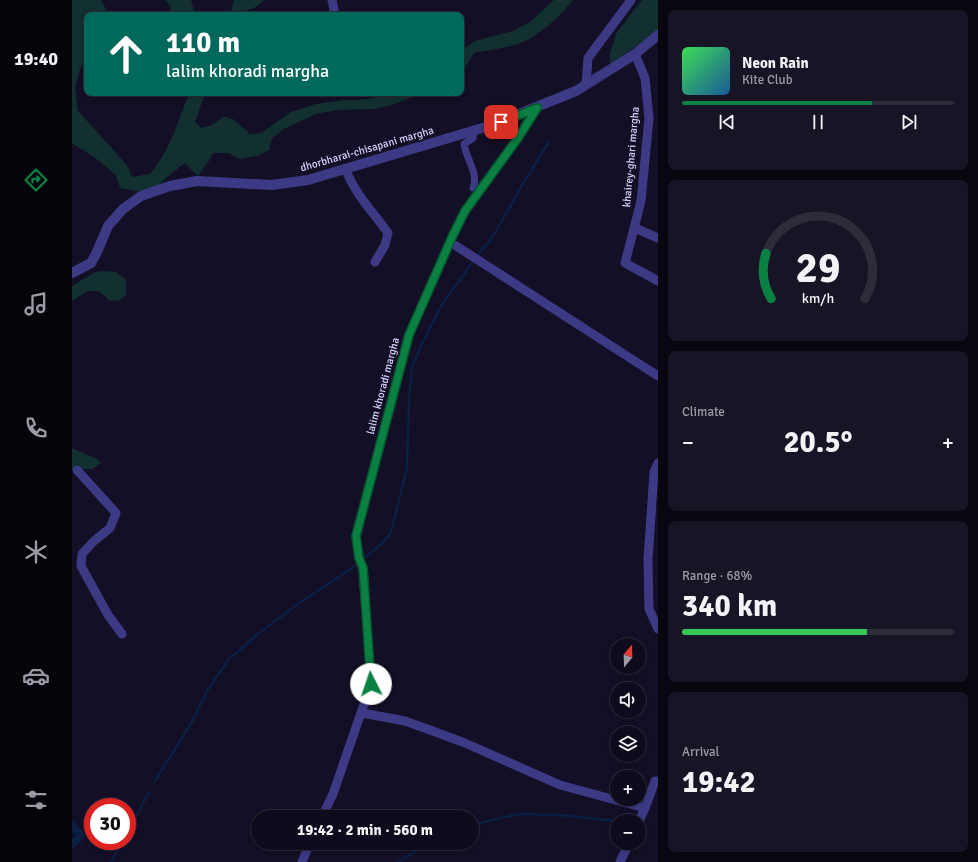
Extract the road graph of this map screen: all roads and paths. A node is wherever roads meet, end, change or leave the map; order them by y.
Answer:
1 (332, 0) edge
2 (631, 0) edge
3 (334, 12) edge
4 (658, 35) edge
5 (635, 54) junction
6 (586, 85) junction
7 (537, 108) junction
8 (474, 130) junction
9 (346, 170) junction
10 (474, 188) dead end
11 (635, 228) junction
12 (658, 238) edge
13 (450, 242) junction
14 (375, 262) dead end
15 (72, 273) edge
16 (658, 281) edge
17 (658, 376) edge
18 (658, 463) edge
19 (77, 470) dead end
20 (658, 629) edge
21 (122, 634) dead end
22 (362, 713) junction
23 (657, 779) edge
24 (645, 808) junction
25 (325, 810) edge
26 (642, 814) edge
27 (307, 850) edge
28 (626, 850) edge
29 (302, 862) edge
30 (620, 862) edge

1 - 3 street
2 - 6 street
4 - 5 street, dhorbharai-chisapani margha
5 - 6 street, dhorbharai-chisapani margha
5 - 11 street, khairey-ghari margha
6 - 7 street, dhorbharai-chisapani margha
7 - 8 street, dhorbharai-chisapani margha
7 - 13 street, lalim khoradi margha
8 - 9 street, dhorbharai-chisapani margha
8 - 10 street
9 - 14 street
9 - 15 street, dhorbharai-chisapani margha
11 - 12 street
11 - 16 street, khairey-ghari margha
13 - 17 street
13 - 22 street, lalim khoradi margha
18 - 20 street
19 - 21 street
22 - 24 street
22 - 25 street, lalim khoradi margha
23 - 24 street
24 - 26 street
27 - 29 street
28 - 30 street

